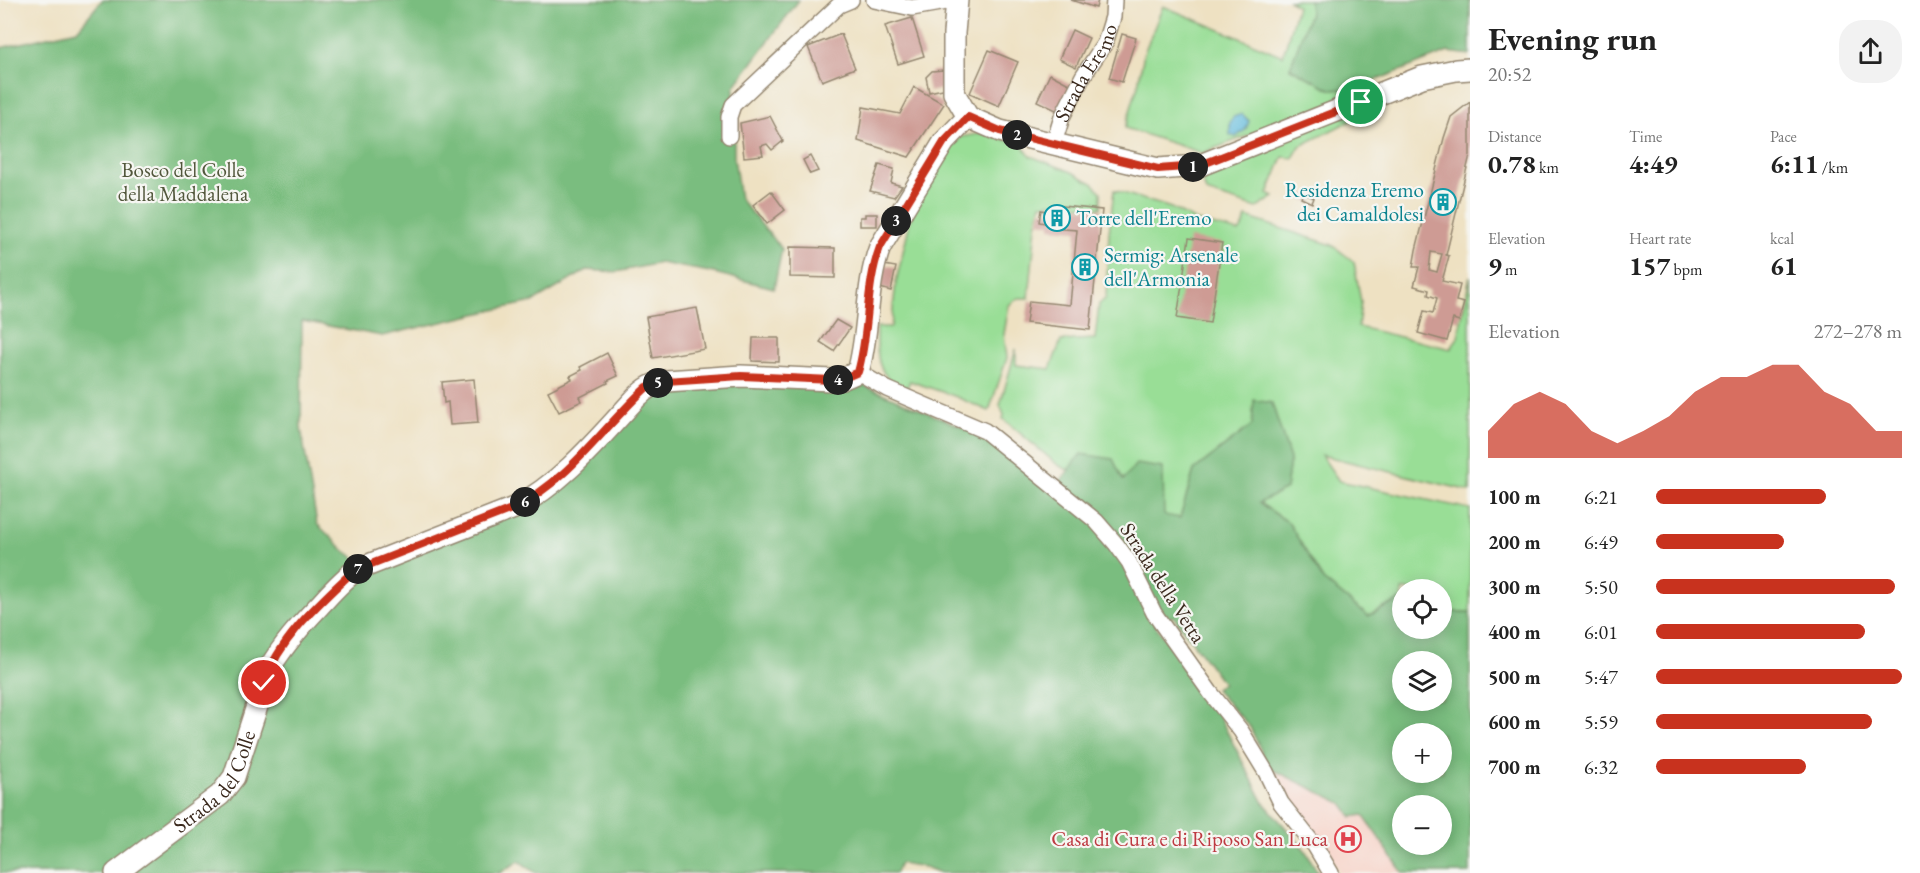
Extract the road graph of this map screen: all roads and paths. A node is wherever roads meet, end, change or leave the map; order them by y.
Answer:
1 (851, 0) edge
2 (874, 0) edge
3 (957, 0) edge
4 (1114, 0) edge
5 (1470, 69) edge
6 (968, 117) junction
7 (729, 136) dead end
8 (1054, 143) junction
9 (858, 372) junction
10 (116, 873) edge
11 (1331, 873) edge

1 - 7 street
2 - 3 street
3 - 6 street
4 - 8 street, Strada Eremo
5 - 8 street, Strada Eremo
6 - 8 street, Strada Eremo
6 - 9 street
9 - 10 street, Strada del Colle
9 - 11 street, Strada della Vetta

